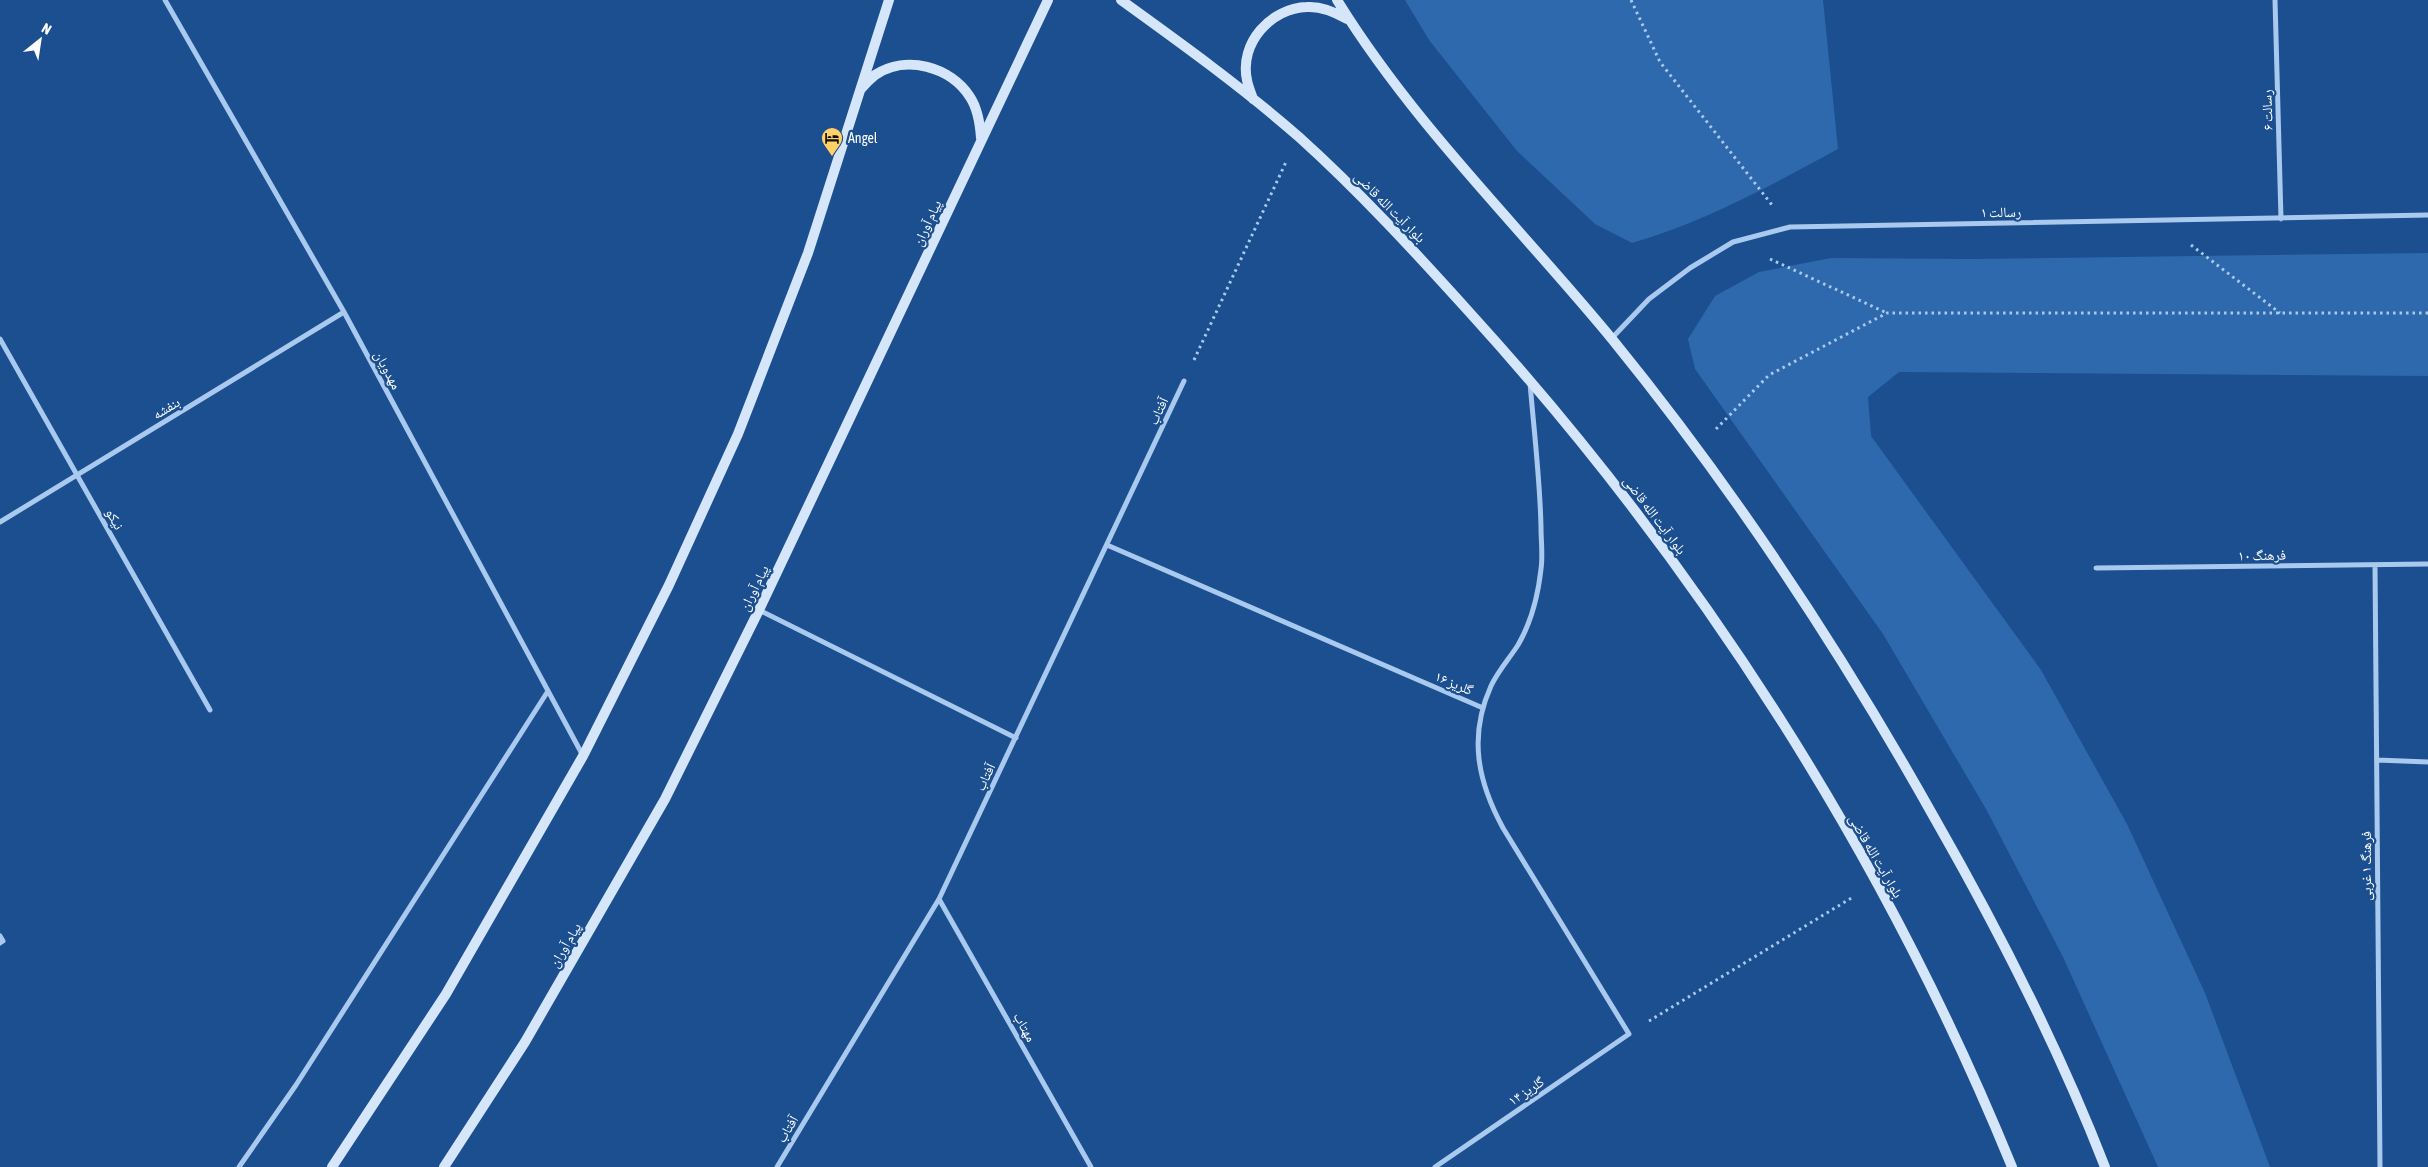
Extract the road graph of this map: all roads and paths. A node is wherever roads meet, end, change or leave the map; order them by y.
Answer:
1 (166, 0) edge
2 (889, 0) edge
3 (1048, 0) edge
4 (1122, 0) edge
5 (1337, 0) edge
6 (1631, 0) edge
7 (2275, 0) edge
8 (1349, 20) junction
9 (860, 90) junction
10 (1253, 100) junction
11 (1298, 137) junction
12 (981, 139) junction
13 (2428, 215) edge
14 (2281, 219) junction
15 (2159, 221) junction
16 (1790, 228) junction
17 (1733, 242) junction
18 (344, 312) junction
19 (1887, 313) junction
20 (2280, 313) junction
21 (2428, 314) edge
22 (0, 339) edge
23 (1611, 339) junction
24 (1530, 380) junction
25 (1184, 381) joint
26 (1697, 448) junction
27 (78, 475) junction
28 (0, 522) edge
29 (1107, 544) junction
30 (2428, 564) edge
31 (2375, 565) junction
32 (2096, 568) dead end
33 (759, 610) junction
34 (548, 691) junction
35 (1483, 708) junction
36 (210, 710) dead end
37 (1016, 738) junction
38 (583, 756) junction
39 (2377, 760) junction
40 (2428, 762) edge
41 (1877, 882) junction
42 (939, 899) junction
43 (1630, 1034) junction
44 (239, 1167) edge
45 (332, 1167) edge
46 (444, 1167) edge
47 (777, 1167) edge
48 (1091, 1167) edge
49 (1435, 1167) edge
50 (2012, 1167) edge
51 (2105, 1167) edge
52 (2380, 1167) edge

1 - 18 street, مهدویان
2 - 9 main road
3 - 12 main road, پیام آوران
4 - 10 main road, بلوار آیت ‌الله قاضی
5 - 8 main road
6 - 16 path
7 - 14 street, رسالت ۶
8 - 10 main road
8 - 23 main road
9 - 12 main road
9 - 38 main road
10 - 11 main road, بلوار آیت ‌الله قاضی
11 - 24 main road, بلوار آیت ‌الله قاضی
11 - 25 path
12 - 33 main road, پیام آوران
13 - 14 street, رسالت ۱
14 - 15 street, رسالت ۱
15 - 16 street, رسالت ۱
15 - 20 path
16 - 17 street, رسالت ۱
17 - 19 path
17 - 23 street, رسالت ۱
18 - 27 street, بنفشه
18 - 34 street, مهدویان
19 - 20 path
19 - 26 path
20 - 21 path
22 - 27 street, نیکو
23 - 26 main road
24 - 35 street
24 - 41 main road, بلوار آیت ‌الله قاضی
25 - 29 street, آفتاب
26 - 51 main road
27 - 28 street, بنفشه
27 - 36 street, نیکو
29 - 35 street, گلریز ۱۶
29 - 37 street, آفتاب
30 - 31 street, فرهنگ ۱۰
31 - 32 street, فرهنگ ۱۰
31 - 39 street, فرهنگ ۱ غربی
33 - 37 street
33 - 46 main road, پیام آوران
34 - 38 street, مهدویان
34 - 44 street
35 - 43 street, گلریز ۱۶
37 - 42 street, آفتاب
38 - 45 main road
39 - 40 street
39 - 52 street, فرهنگ ۱ غربی
41 - 43 path
41 - 50 main road, بلوار آیت ‌الله قاضی
42 - 47 street, آفتاب
42 - 48 street, مهتاب
43 - 49 street, گلریز ۱۴

